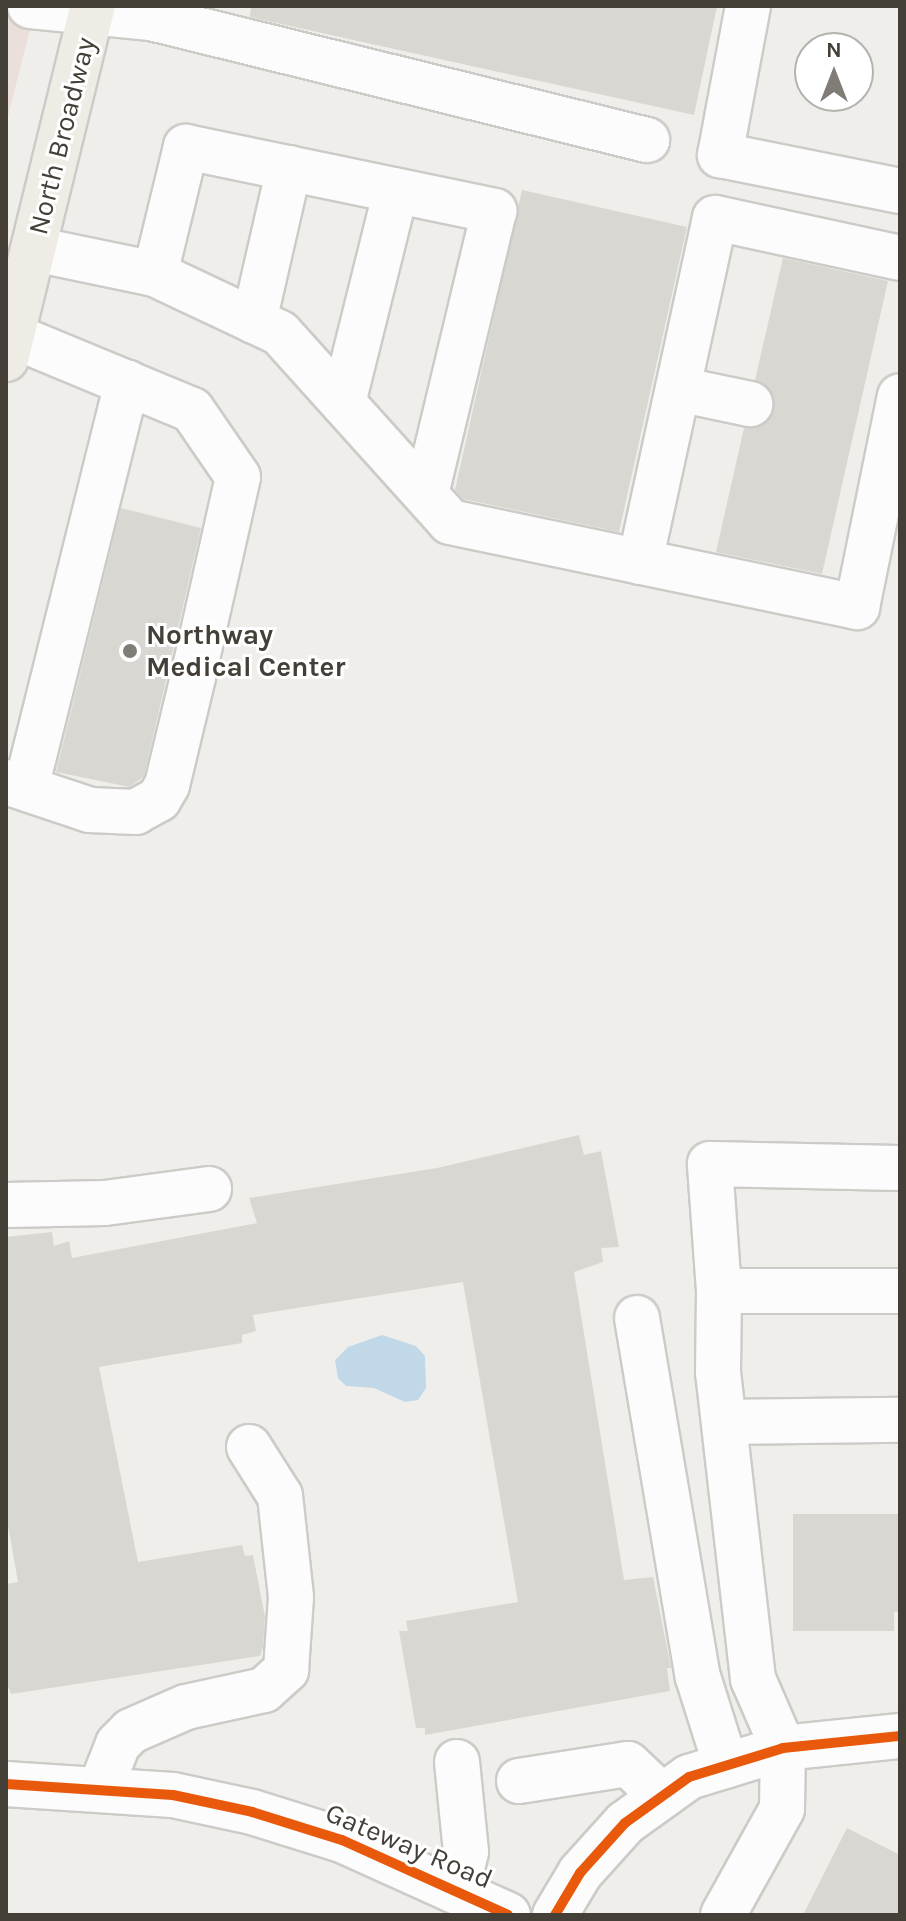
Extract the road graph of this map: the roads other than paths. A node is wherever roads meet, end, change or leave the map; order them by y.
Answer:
1 (30, 6) edge
2 (748, 6) edge
3 (92, 9) edge
4 (647, 140) dead end
5 (289, 168) junction
6 (396, 191) junction
7 (900, 191) edge
8 (34, 249) junction
9 (900, 258) edge
10 (155, 274) junction
11 (254, 321) junction
12 (8, 342) edge
13 (127, 382) junction
14 (678, 389) junction
15 (900, 396) edge
16 (343, 403) junction
17 (750, 404) dead end
18 (426, 494) junction
19 (640, 562) junction
20 (16, 785) edge
21 (900, 1168) edge
22 (209, 1189) dead end
23 (6, 1205) edge
24 (719, 1291) junction
25 (900, 1291) edge
26 (637, 1318) dead end
27 (900, 1420) edge
28 (724, 1422) junction
29 (249, 1447) dead end
30 (900, 1736) edge
31 (783, 1748) junction
32 (457, 1762) dead end
33 (726, 1766) junction
34 (519, 1781) dead end
35 (6, 1784) edge
36 (101, 1787) junction
37 (662, 1796) junction
38 (457, 1889) junction
39 (508, 1915) edge
40 (555, 1915) edge
41 (723, 1915) edge

1 - 3 street
2 - 7 street
3 - 4 street
3 - 8 main road, North Broadway
5 - 6 street
5 - 10 street
5 - 11 street
6 - 16 street
6 - 18 street
8 - 10 street
8 - 12 main road, North Broadway
9 - 14 street
10 - 11 street
11 - 16 street
12 - 13 street
13 - 20 street
13 - 20 street
14 - 17 street
14 - 19 street
15 - 19 street
16 - 18 street
18 - 19 street
21 - 24 street
22 - 23 street
24 - 25 street
24 - 28 street
26 - 33 street
27 - 28 street
28 - 31 street
29 - 36 street
30 - 31 street
31 - 33 street
31 - 41 street
32 - 38 street
33 - 37 street
34 - 37 street
35 - 36 street, Gateway Road
36 - 38 street, Gateway Road
37 - 40 street
38 - 39 street, Gateway Road

